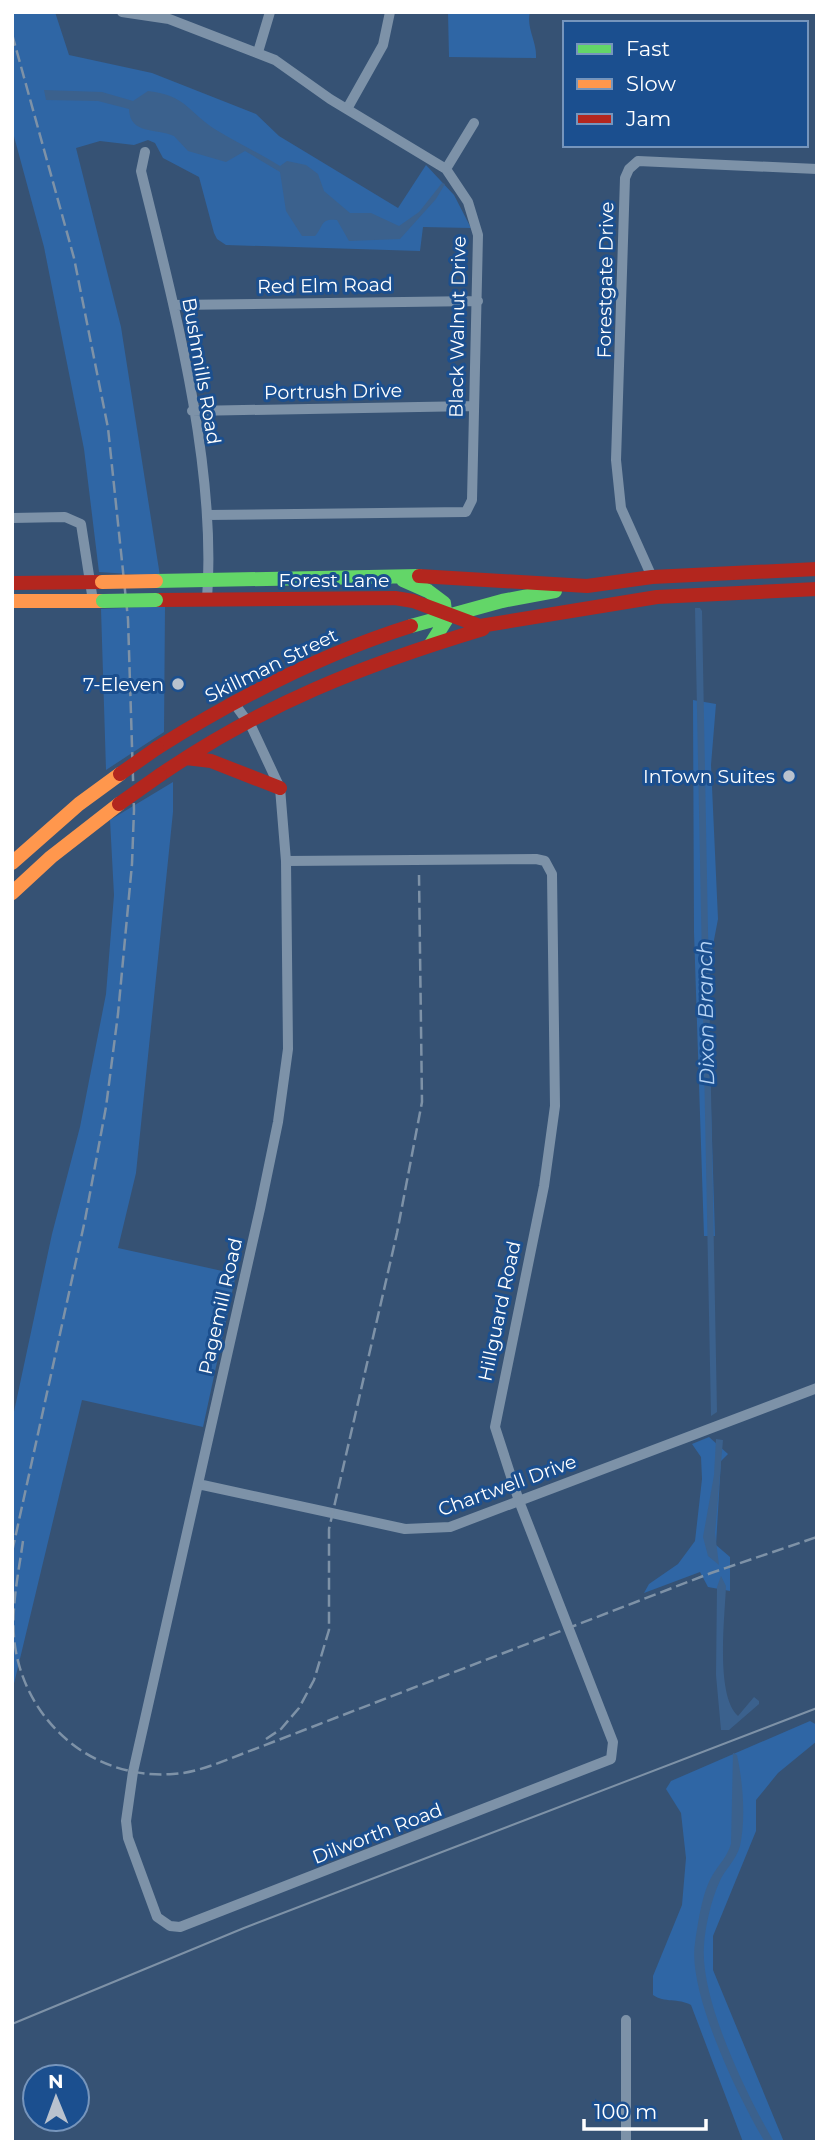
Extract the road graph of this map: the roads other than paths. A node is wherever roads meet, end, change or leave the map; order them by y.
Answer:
1 (122, 12) edge
2 (270, 12) edge
3 (390, 12) edge
4 (258, 52) junction
5 (347, 109) junction
6 (474, 123) dead end
7 (145, 152) dead end
8 (446, 169) junction
9 (817, 169) edge
10 (478, 302) junction
11 (174, 305) junction
12 (474, 406) junction
13 (192, 411) junction
14 (207, 515) junction
15 (12, 517) edge
16 (817, 569) edge
17 (652, 577) junction
18 (398, 579) junction
19 (356, 580) junction
20 (208, 581) junction
21 (95, 582) junction
22 (12, 583) edge
23 (587, 586) junction
24 (817, 589) edge
25 (657, 597) junction
26 (308, 598) junction
27 (395, 598) junction
28 (207, 599) junction
29 (12, 601) edge
30 (98, 601) junction
31 (449, 616) junction
32 (494, 625) junction
33 (398, 631) junction
34 (430, 644) junction
35 (234, 703) junction
36 (248, 719) junction
37 (186, 758) junction
38 (280, 788) junction
39 (79, 804) junction
40 (93, 822) junction
41 (286, 861) junction
42 (12, 863) edge
43 (14, 888) edge
44 (817, 1388) edge
45 (198, 1484) junction
46 (519, 1501) junction
47 (611, 1759) joint
48 (157, 1917) joint
49 (626, 2020) dead end
50 (626, 2142) edge

1 - 4 street, Black Walnut Drive
2 - 4 street
3 - 5 street
4 - 5 street, Black Walnut Drive
5 - 8 street, Black Walnut Drive
6 - 8 street
7 - 11 street, Bushmills Road
8 - 10 street, Black Walnut Drive
9 - 17 street, Forestgate Drive
10 - 11 street, Red Elm Road
10 - 12 street, Black Walnut Drive
11 - 13 street, Bushmills Road
12 - 13 street, Portrush Drive
12 - 14 street, Black Walnut Drive
13 - 14 street, Bushmills Road
14 - 20 street, Bushmills Road
15 - 21 street
16 - 17 main road, Forest Lane
17 - 23 main road, Forest Lane
17 - 25 main road
18 - 19 main road, Forest Lane
18 - 23 main road, Forest Lane
18 - 31 main road
19 - 20 main road, Forest Lane
19 - 26 main road
20 - 21 main road, Forest Lane, bridge
20 - 28 street, Bushmills Road
21 - 22 main road, Forest Lane
21 - 30 street
23 - 31 main road, Skillman Street
24 - 25 main road, Forest Lane
25 - 32 main road, Forest Lane
26 - 27 main road, Forest Lane
26 - 28 main road, Forest Lane
27 - 31 main road, Forest Lane
27 - 33 main road
28 - 30 main road, Forest Lane, bridge
29 - 30 main road, Forest Lane
31 - 32 main road, Forest Lane
31 - 33 main road, Skillman Street
31 - 34 main road
32 - 34 main road, Skillman Street
33 - 35 main road, Skillman Street
34 - 36 main road, Skillman Street
35 - 36 street, Pagemill Road
35 - 39 main road, Skillman Street, bridge
36 - 37 main road, Skillman Street
36 - 38 street, Pagemill Road
37 - 38 main road
37 - 40 main road, Skillman Street, bridge
38 - 41 street, Pagemill Road
39 - 40 main road
39 - 42 main road, Skillman Street
40 - 43 main road, Skillman Street
41 - 45 street, Pagemill Road
41 - 46 street, Hillguard Road
44 - 46 street, Chartwell Drive
45 - 46 street, Chartwell Drive
45 - 48 street, Pagemill Road
46 - 47 street, Hillguard Road
47 - 48 street, Dilworth Road
49 - 50 street

